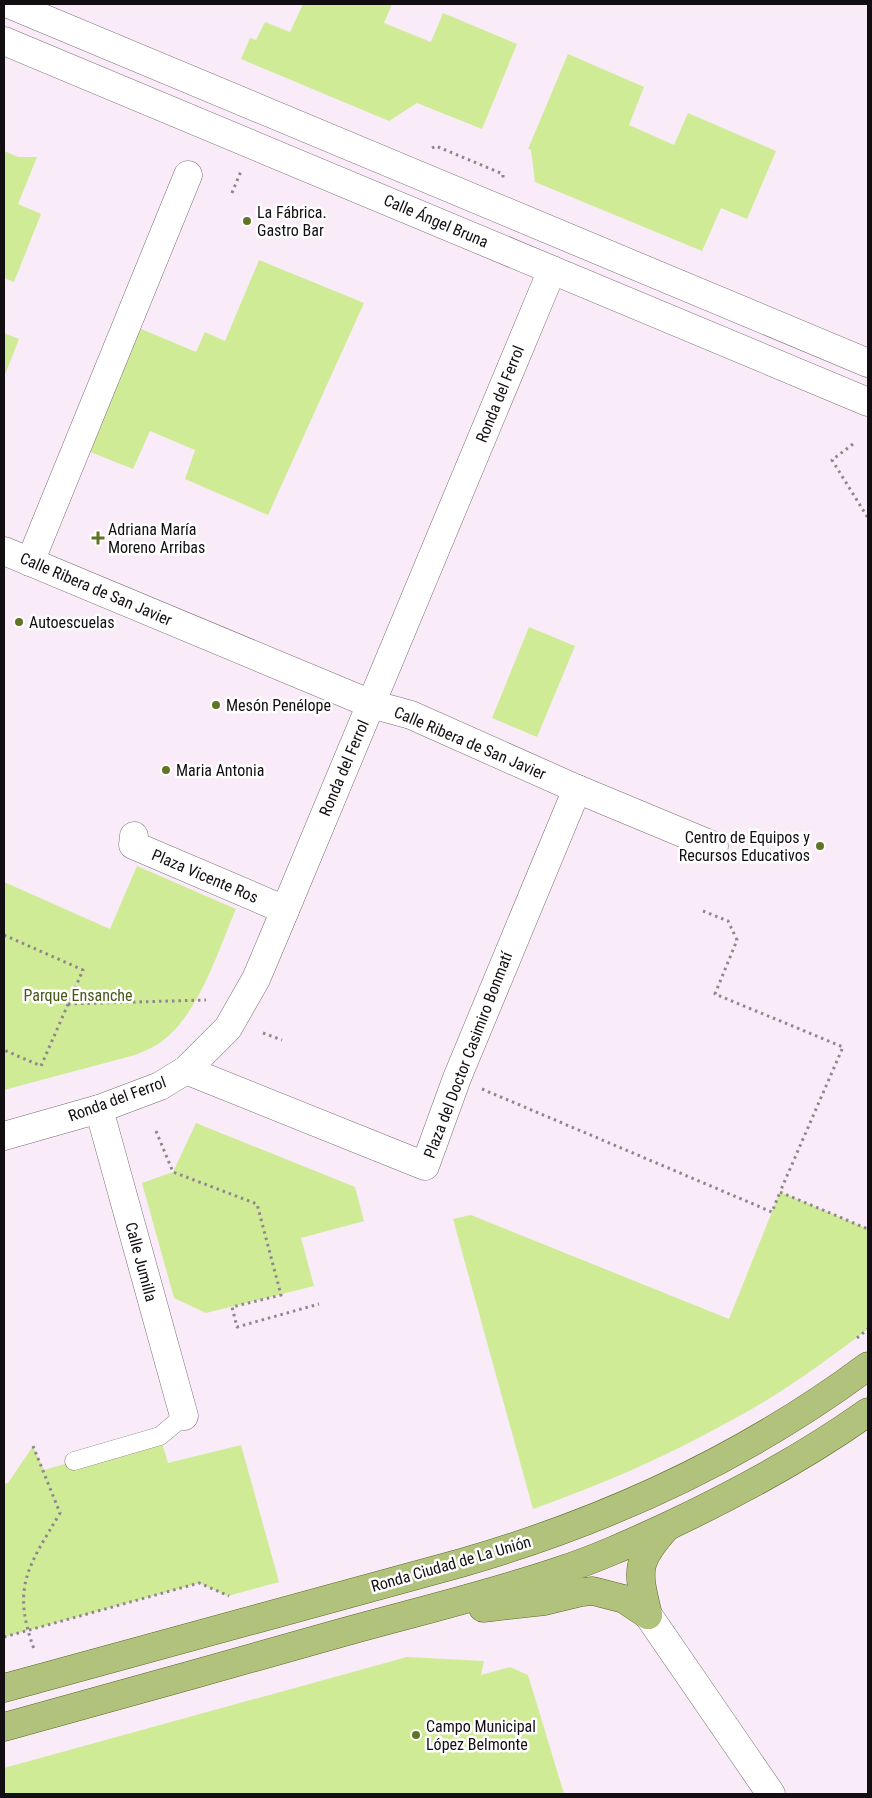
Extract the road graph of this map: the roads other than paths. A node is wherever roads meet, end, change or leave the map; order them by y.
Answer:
1 (9, 4) edge
2 (4, 41) edge
3 (188, 175) dead end
4 (552, 270) junction
5 (868, 363) edge
6 (868, 402) edge
7 (4, 551) edge
8 (30, 562) junction
9 (371, 704) junction
10 (577, 789) junction
11 (134, 836) dead end
12 (714, 846) dead end
13 (285, 910) junction
14 (186, 1070) junction
15 (99, 1109) junction
16 (4, 1136) edge
17 (868, 1366) edge
18 (868, 1412) edge
19 (184, 1416) joint
20 (868, 1427) edge
21 (74, 1461) dead end
22 (777, 1471) junction
23 (668, 1526) junction
24 (408, 1616) junction
25 (648, 1616) junction
26 (4, 1688) edge
27 (4, 1727) edge
28 (771, 1794) edge

1 - 5 street
2 - 4 street, Calle Ángel Bruna
3 - 8 street
4 - 6 street, Calle Ángel Bruna
4 - 9 street, Ronda del Ferrol
7 - 8 street, Calle Ribera de San Javier
8 - 9 street, Calle Ribera de San Javier
9 - 10 street, Calle Ribera de San Javier
9 - 13 street, Ronda del Ferrol
10 - 12 street, Calle Ribera de San Javier
10 - 14 street, Plaza del Doctor Casimiro Bonmatí
11 - 13 street, Plaza Vicente Ros
13 - 14 street, Ronda del Ferrol
14 - 15 street, Ronda del Ferrol
15 - 16 street, Ronda del Ferrol
15 - 19 street, Calle Jumilla
17 - 26 main road, Ronda Ciudad de La Unión
18 - 22 main road
19 - 21 lane
20 - 22 main road
22 - 23 main road
23 - 24 main road
23 - 25 main road
24 - 25 main road
24 - 27 main road
25 - 28 street

